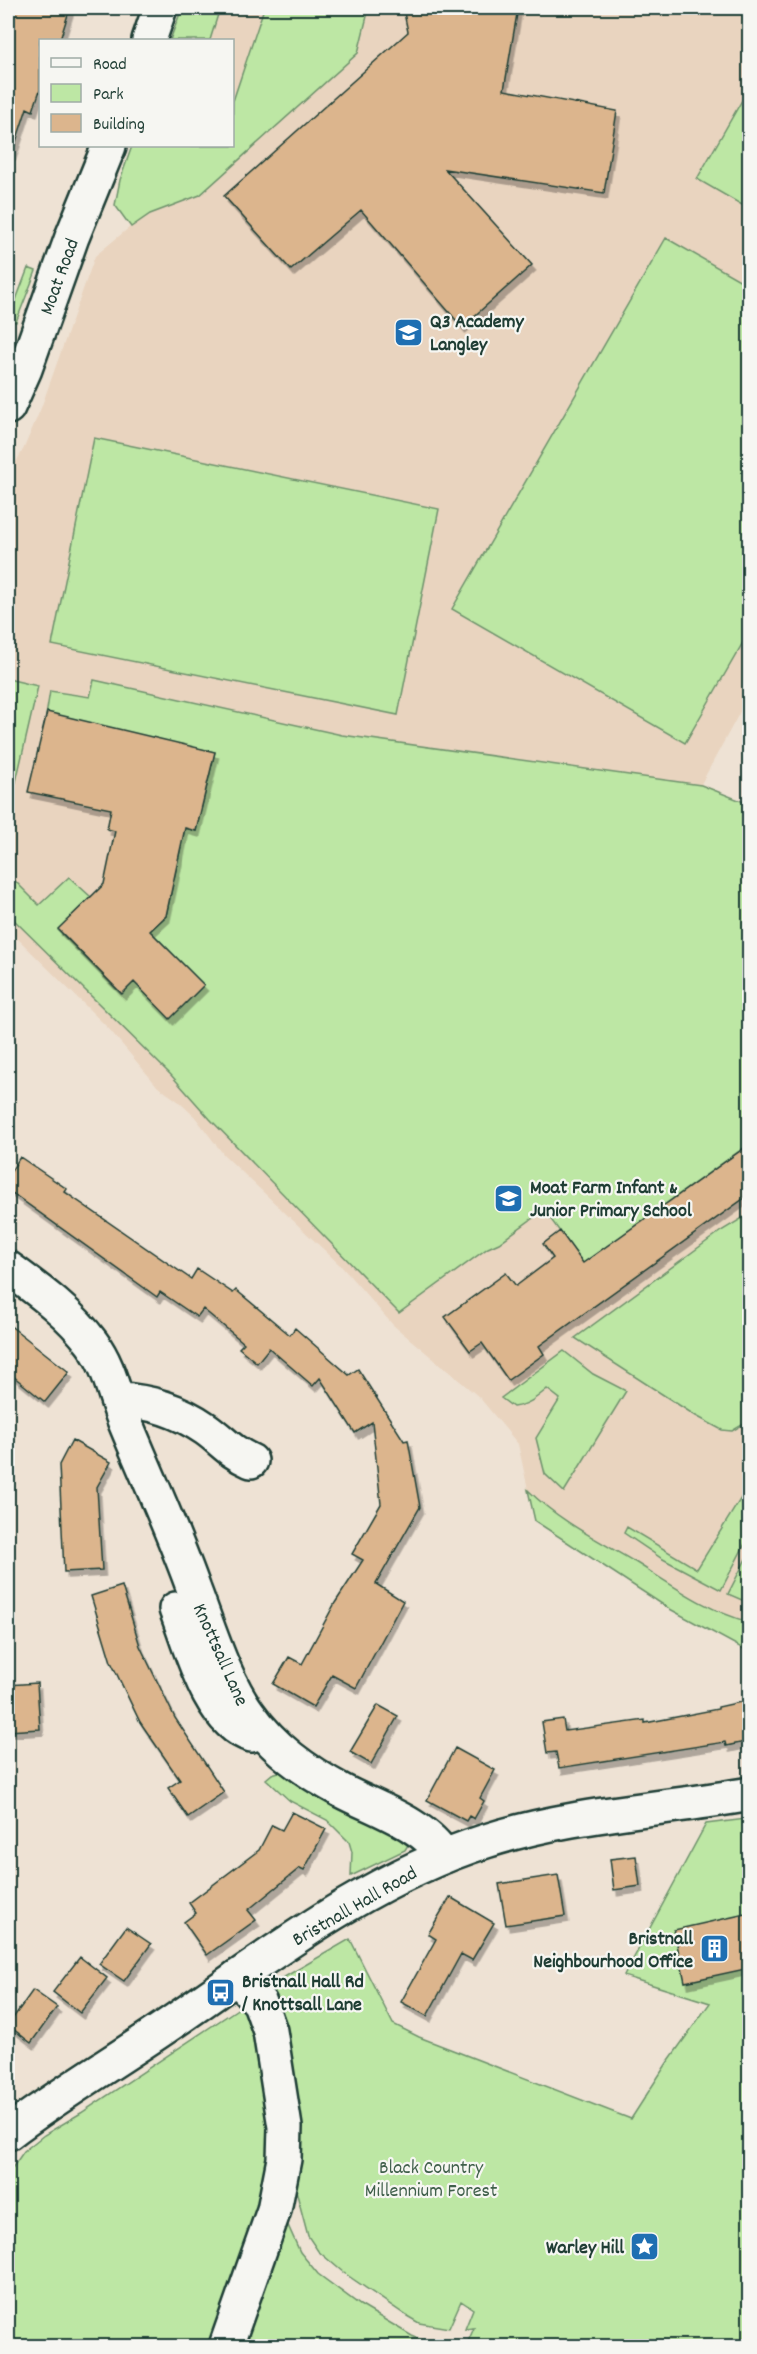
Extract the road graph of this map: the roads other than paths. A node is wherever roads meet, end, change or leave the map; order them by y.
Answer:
1 (160, 8) edge
2 (149, 39) edge
3 (109, 147) edge
4 (8, 407) edge
5 (8, 1268) edge
6 (118, 1400) junction
7 (251, 1461) dead end
8 (750, 1794) edge
9 (444, 1856) junction
10 (237, 1977) junction
11 (8, 2133) edge
12 (226, 2346) edge

1 - 2 street
3 - 4 street, Moat Road
5 - 6 street, Knottsall Lane
6 - 7 street
6 - 9 street, Knottsall Lane
8 - 9 street, Bristnall Hall Road
9 - 10 street, Bristnall Hall Road
10 - 11 street, Bristnall Hall Road
10 - 12 street

